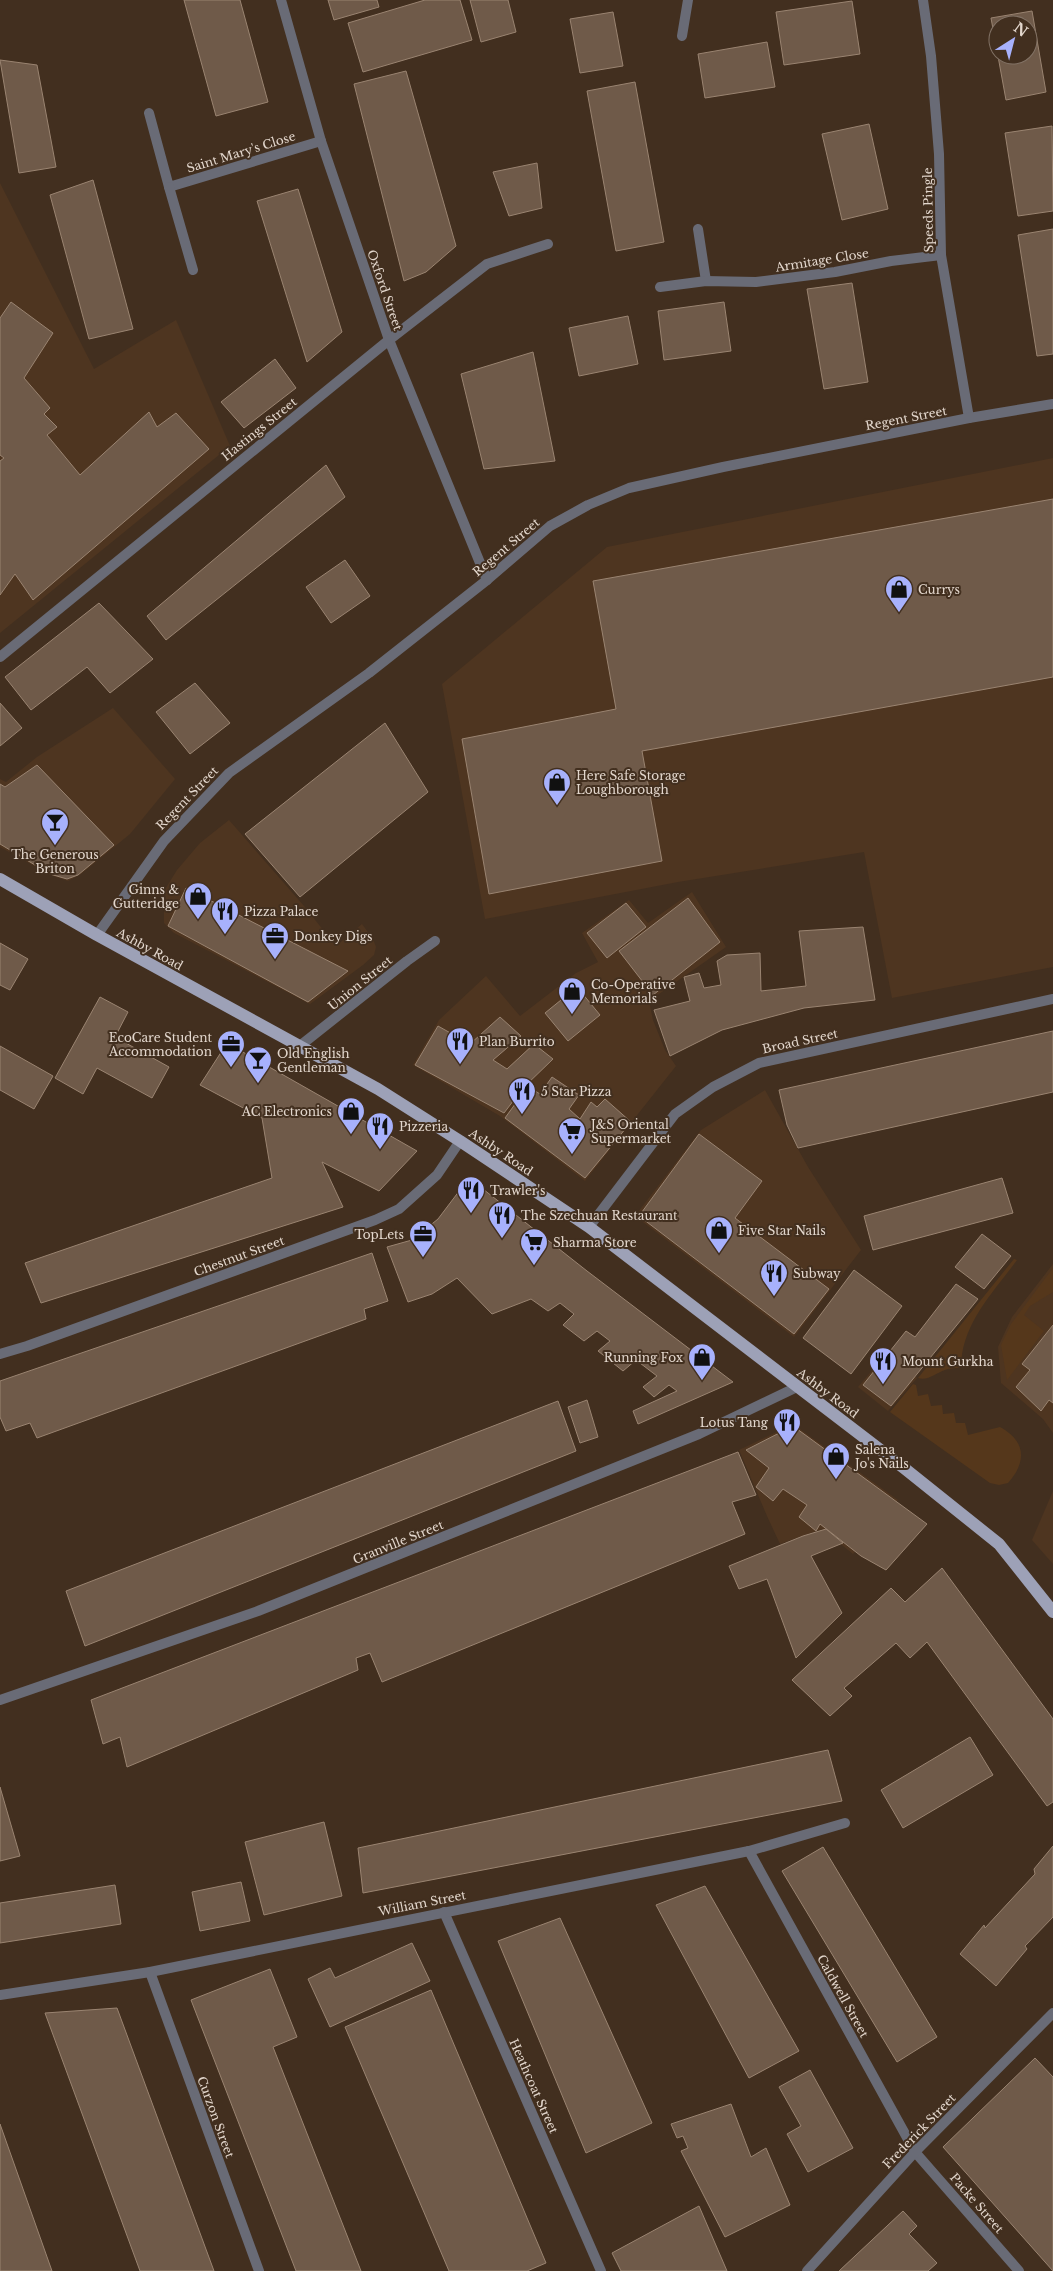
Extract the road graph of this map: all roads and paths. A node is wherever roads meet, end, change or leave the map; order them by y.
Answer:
1 (281, 0) edge
2 (688, 0) edge
3 (923, 0) edge
4 (682, 36) dead end
5 (149, 113) dead end
6 (321, 142) junction
7 (169, 187) junction
8 (698, 229) dead end
9 (548, 244) dead end
10 (941, 254) junction
11 (193, 270) dead end
12 (706, 281) junction
13 (660, 287) dead end
14 (389, 340) junction
15 (1053, 404) edge
16 (969, 418) junction
17 (487, 580) junction
18 (0, 657) edge
19 (0, 879) edge
20 (97, 935) junction
21 (436, 942) dead end
22 (1053, 999) edge
23 (301, 1045) junction
24 (460, 1141) junction
25 (588, 1227) junction
26 (0, 1354) edge
27 (797, 1387) junction
28 (1053, 1612) edge
29 (0, 1700) edge
30 (846, 1823) dead end
31 (749, 1851) junction
32 (444, 1912) junction
33 (150, 1972) junction
34 (0, 1995) edge
35 (1053, 2013) edge
36 (915, 2152) junction
37 (259, 2271) edge
38 (601, 2271) edge
39 (807, 2271) edge
40 (1020, 2271) edge

1 - 6 street, Oxford Street
2 - 4 street
3 - 10 street, Speeds Pingle
5 - 7 street
6 - 7 street, Saint Mary's Close
6 - 14 street, Oxford Street
7 - 11 street
8 - 12 street
9 - 14 street, Hastings Street
10 - 12 street, Armitage Close
10 - 16 street, Speeds Pingle
12 - 13 street, Armitage Close
14 - 17 street, Oxford Street
14 - 18 street, Hastings Street
15 - 16 street, Regent Street
16 - 17 street, Regent Street
17 - 20 street, Regent Street
19 - 20 main road, Ashby Road
20 - 23 main road, Ashby Road
21 - 23 street, Union Street
22 - 25 street, Broad Street
23 - 24 main road, Ashby Road
24 - 25 main road, Ashby Road
24 - 26 street, Chestnut Street
25 - 27 main road, Ashby Road
27 - 28 main road, Ashby Road
27 - 29 street, Granville Street
30 - 31 street, William Street
31 - 32 street, William Street
31 - 36 street, Caldwell Street
32 - 33 street, William Street
32 - 38 street, Heathcoat Street
33 - 34 street, William Street
33 - 37 street, Curzon Street
35 - 36 street, Frederick Street
36 - 39 street, Frederick Street
36 - 40 street, Packe Street

